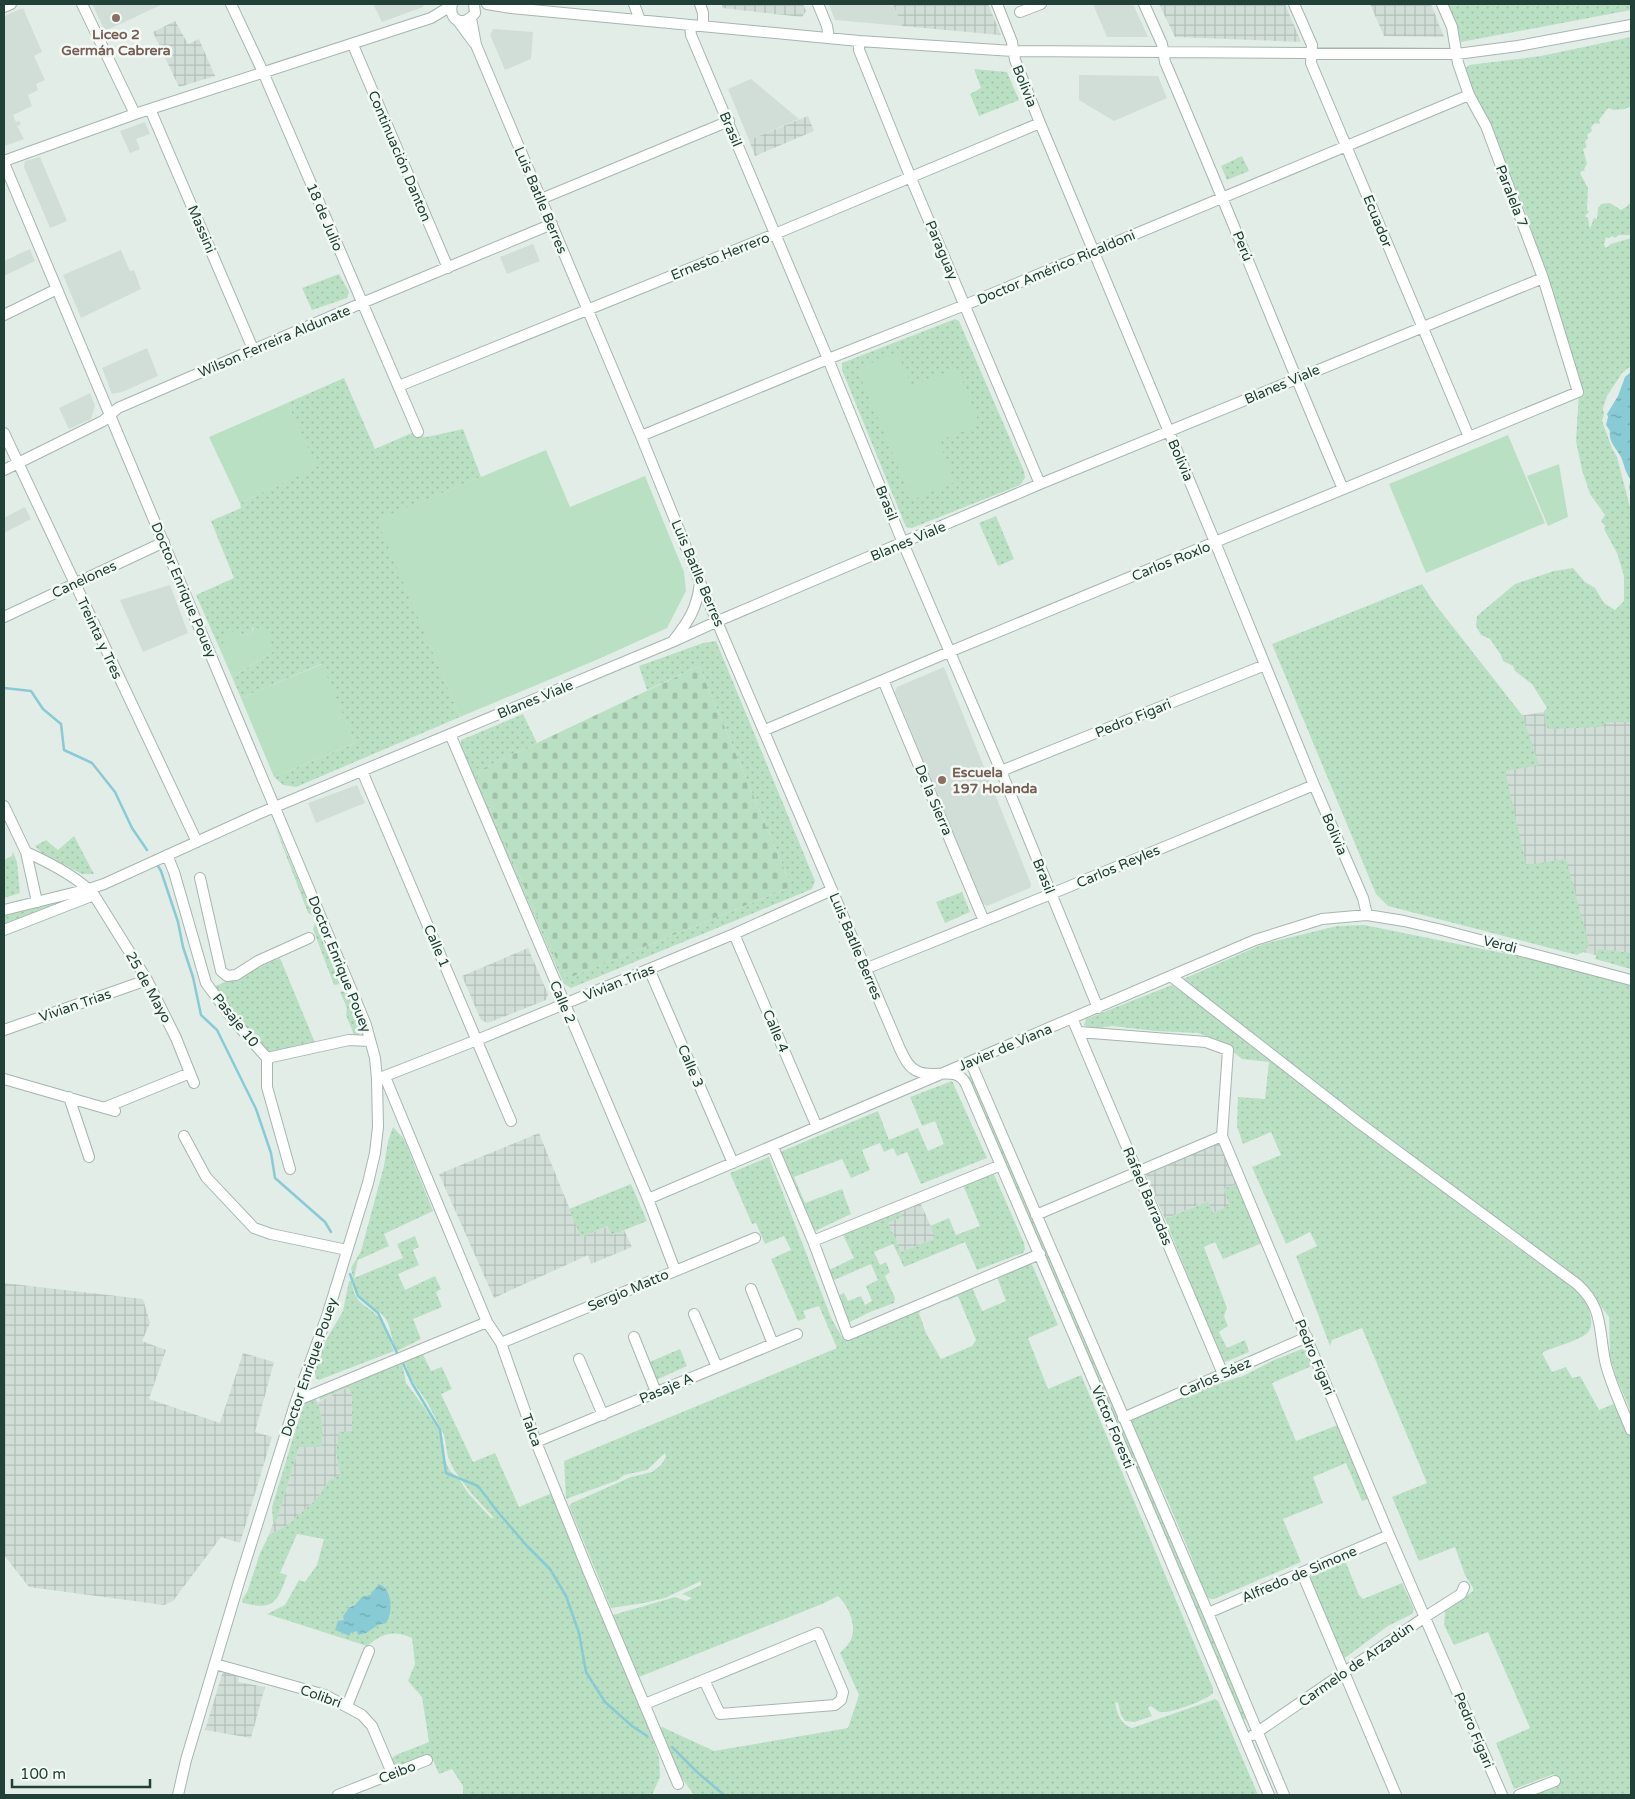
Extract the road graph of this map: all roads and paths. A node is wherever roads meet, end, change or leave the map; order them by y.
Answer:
1 (11, 4) edge
2 (82, 4) edge
3 (231, 4) edge
4 (487, 4) edge
5 (634, 4) edge
6 (700, 4) edge
7 (818, 4) edge
8 (997, 4) edge
9 (1041, 4) edge
10 (1144, 4) edge
11 (1294, 4) edge
12 (1442, 4) edge
13 (452, 5) edge
14 (4, 7) edge
15 (511, 8) junction
16 (473, 12) edge
17 (1020, 12) dead end
18 (431, 18) junction
19 (456, 19) junction
20 (640, 20) junction
21 (1631, 24) edge
22 (690, 25) junction
23 (702, 26) junction
24 (829, 38) junction
25 (859, 41) junction
26 (353, 45) junction
27 (476, 45) junction
28 (1013, 51) junction
29 (1163, 52) junction
30 (1312, 54) junction
31 (1457, 54) junction
32 (263, 72) junction
33 (1469, 95) junction
34 (150, 109) junction
35 (135, 114) junction
36 (728, 122) junction
37 (1040, 123) junction
38 (1348, 147) junction
39 (4, 162) edge
40 (910, 176) junction
41 (541, 199) junction
42 (1224, 199) junction
43 (552, 224) junction
44 (775, 234) junction
45 (1094, 252) junction
46 (448, 268) junction
47 (1543, 278) junction
48 (58, 290) junction
49 (362, 303) junction
50 (966, 305) junction
51 (588, 309) junction
52 (4, 315) edge
53 (1422, 327) junction
54 (253, 349) junction
55 (828, 359) junction
56 (1296, 378) junction
57 (399, 386) junction
58 (1578, 392) joint
59 (110, 415) junction
60 (418, 432) dead end
61 (1169, 432) junction
62 (4, 433) edge
63 (641, 436) junction
64 (1469, 436) junction
65 (18, 463) junction
66 (4, 470) edge
67 (1040, 484) junction
68 (1343, 489) junction
69 (164, 542) junction
70 (1215, 542) junction
71 (903, 543) junction
72 (700, 582) junction
73 (74, 584) junction
74 (4, 617) edge
75 (718, 621) junction
76 (672, 642) junction
77 (949, 652) junction
78 (1265, 665) junction
79 (883, 680) junction
80 (765, 730) junction
81 (450, 734) junction
82 (362, 771) junction
83 (1001, 772) junction
84 (1314, 785) junction
85 (4, 806) edge
86 (274, 807) junction
87 (197, 842) junction
88 (26, 852) junction
89 (167, 855) junction
90 (200, 878) dead end
91 (832, 890) junction
92 (91, 892) junction
93 (1051, 894) junction
94 (37, 902) junction
95 (4, 910) edge
96 (1367, 915) junction
97 (984, 920) junction
98 (4, 930) edge
99 (734, 934) junction
100 (309, 938) dead end
101 (649, 969) junction
102 (865, 969) junction
103 (1172, 977) junction
104 (147, 980) junction
105 (1631, 980) edge
106 (564, 1004) junction
107 (1098, 1008) junction
108 (1072, 1018) junction
109 (4, 1030) edge
110 (1079, 1032) junction
111 (477, 1040) junction
112 (370, 1041) junction
113 (268, 1058) junction
114 (971, 1063) junction
115 (944, 1073) junction
116 (381, 1078) junction
117 (4, 1079) edge
118 (69, 1097) junction
119 (104, 1108) junction
120 (115, 1111) dead end
121 (511, 1121) dead end
122 (817, 1127) junction
123 (184, 1136) dead end
124 (1222, 1136) junction
125 (774, 1147) junction
126 (89, 1157) dead end
127 (733, 1163) junction
128 (1001, 1165) junction
129 (290, 1169) dead end
130 (1138, 1172) junction
131 (648, 1199) junction
132 (1036, 1215) junction
133 (755, 1238) dead end
134 (813, 1241) junction
135 (347, 1250) junction
136 (1040, 1254) junction
137 (675, 1270) junction
138 (751, 1289) dead end
139 (694, 1314) dead end
140 (487, 1322) junction
141 (797, 1334) dead end
142 (634, 1337) dead end
143 (1307, 1337) junction
144 (502, 1343) junction
145 (773, 1344) junction
146 (579, 1358) dead end
147 (717, 1367) junction
148 (1223, 1374) junction
149 (656, 1392) junction
150 (296, 1401) junction
151 (603, 1415) junction
152 (1123, 1418) junction
153 (1631, 1430) edge
154 (536, 1442) junction
155 (1389, 1535) junction
156 (1302, 1573) junction
157 (1464, 1587) dead end
158 (1208, 1613) junction
159 (1425, 1617) junction
160 (369, 1651) dead end
161 (215, 1664) junction
162 (1344, 1672) junction
163 (704, 1680) junction
164 (645, 1704) junction
165 (347, 1706) junction
166 (1258, 1733) junction
167 (1246, 1740) junction
168 (427, 1760) dead end
169 (392, 1773) junction
170 (1555, 1781) dead end
171 (678, 1784) dead end
172 (178, 1795) edge
173 (338, 1795) edge
174 (1269, 1795) edge
175 (1284, 1795) edge
176 (1396, 1795) edge
177 (1502, 1795) edge
178 (1519, 1795) edge

1 - 14 street
2 - 35 street
3 - 32 street, 18 de Julio
4 - 15 street
5 - 20 street
6 - 23 street
7 - 24 street
8 - 28 street, Bolivia
9 - 17 street
10 - 29 street, Perú
11 - 30 street, Ecuador
12 - 31 street, Paralela 7
13 - 18 street
13 - 19 street
15 - 16 street
15 - 20 street
16 - 19 street
16 - 27 street, Luis Batlle Berres
18 - 19 street
18 - 26 street
19 - 27 street, Luis Batlle Berres
20 - 22 street
21 - 31 street
22 - 23 street
22 - 36 street, Brasil
23 - 24 street
24 - 25 street
25 - 28 street
25 - 40 street, Paraguay
26 - 32 street
26 - 46 street, Continuación Danton
27 - 41 street, Luis Batlle Berres
28 - 29 street
28 - 37 street, Bolivia
29 - 30 street
29 - 42 street, Perú
30 - 31 street
30 - 38 street, Ecuador
31 - 33 street, Paralela 7
32 - 34 street
32 - 49 street, 18 de Julio
33 - 38 street, Doctor Américo Ricaldoni
33 - 47 street, Paralela 7
34 - 35 street
34 - 54 street, Massini
35 - 39 street
36 - 41 street
36 - 44 street, Brasil
37 - 40 street, Ernesto Herrero
37 - 45 street, Bolivia
38 - 42 street, Doctor Américo Ricaldoni
38 - 53 street, Ecuador
39 - 48 street, Doctor Enrique Pouey
40 - 44 street, Ernesto Herrero
40 - 50 street, Paraguay
41 - 43 street, Luis Batlle Berres
42 - 45 street, Doctor Américo Ricaldoni
42 - 56 street, Perú
43 - 46 street, Wilson Ferreira Aldunate
43 - 51 street, Luis Batlle Berres
44 - 51 street, Ernesto Herrero
44 - 55 street, Brasil
45 - 50 street, Doctor Américo Ricaldoni
45 - 61 street, Bolivia
46 - 49 street, Wilson Ferreira Aldunate
47 - 53 street, Blanes Viale
47 - 58 street, Paralela 7
48 - 52 street
48 - 59 street, Doctor Enrique Pouey
49 - 54 street, Wilson Ferreira Aldunate
49 - 57 street, 18 de Julio
50 - 55 street, Doctor Américo Ricaldoni
50 - 67 street, Paraguay
51 - 57 street, Ernesto Herrero
51 - 63 street, Luis Batlle Berres
53 - 56 street, Blanes Viale
53 - 64 street, Ecuador
54 - 59 street, Wilson Ferreira Aldunate
55 - 63 street, Doctor Américo Ricaldoni
55 - 71 street, Brasil
56 - 61 street, Blanes Viale
56 - 68 street, Perú
57 - 60 street, 18 de Julio
58 - 64 street, Carlos Roxlo
59 - 65 street, Wilson Ferreira Aldunate
59 - 69 street, Doctor Enrique Pouey
61 - 67 street, Blanes Viale
61 - 70 street, Bolivia
62 - 65 street, Treinta y Tres
63 - 72 street, Luis Batlle Berres
64 - 68 street, Carlos Roxlo
65 - 66 street, Wilson Ferreira Aldunate
65 - 73 street, Treinta y Tres
67 - 71 street, Blanes Viale
68 - 70 street, Carlos Roxlo
69 - 73 street, Canelones
69 - 86 street, Doctor Enrique Pouey
70 - 77 street, Carlos Roxlo
70 - 78 street, Bolivia
71 - 75 street, Blanes Viale
71 - 77 street, Brasil
72 - 75 street, Luis Batlle Berres
72 - 76 street
73 - 74 street, Canelones
73 - 87 street, Treinta y Tres
75 - 76 street, Blanes Viale
75 - 80 street, Luis Batlle Berres
76 - 81 street, Blanes Viale
77 - 79 street, Carlos Roxlo
77 - 83 street, Brasil
78 - 83 street, Pedro Figari
78 - 84 street, Bolivia
79 - 80 street, Carlos Roxlo
79 - 97 street, De la Sierra
80 - 91 street, Luis Batlle Berres
81 - 82 street, Blanes Viale
81 - 106 street, Calle 2
82 - 86 street, Blanes Viale
82 - 111 street, Calle 1
83 - 93 street, Brasil
84 - 93 street, Carlos Reyles
84 - 96 street, Bolivia
85 - 88 street
86 - 87 street, Blanes Viale
86 - 112 street, Doctor Enrique Pouey
87 - 89 street, Blanes Viale
88 - 92 street, 25 de Mayo
88 - 94 street
89 - 92 street, Blanes Viale
89 - 113 street, Pasaje 10
90 - 100 street
91 - 99 street, Vivian Trias
91 - 102 street, Luis Batlle Berres
92 - 94 street
92 - 98 street
92 - 104 street, 25 de Mayo
93 - 97 street, Carlos Reyles
93 - 107 street, Brasil
94 - 95 street
96 - 103 street, Javier de Viana
96 - 105 street, Verdi
97 - 102 street, Carlos Reyles
99 - 101 street, Vivian Trias
99 - 122 street, Calle 4
101 - 106 street, Vivian Trias
101 - 127 street, Calle 3
102 - 115 street, Luis Batlle Berres
103 - 107 street, Javier de Viana
103 - 153 street
104 - 109 street, Vivian Trias
104 - 119 street, 25 de Mayo
106 - 111 street, Vivian Trias
106 - 131 street, Calle 2
107 - 108 street, Javier de Viana
108 - 110 street, Rafael Barradas
108 - 114 street, Javier de Viana
110 - 124 street, Pedro Figari
110 - 130 street, Rafael Barradas
111 - 116 street, Vivian Trias
111 - 121 street, Calle 1
112 - 113 street
112 - 116 street, Doctor Enrique Pouey
113 - 129 street, Pasaje 10
114 - 115 street, Javier de Viana
114 - 132 street, Víctor Foresti
115 - 122 street, Javier de Viana
115 - 128 street, Víctor Foresti
116 - 135 street, Doctor Enrique Pouey
116 - 140 street, Talca
117 - 118 street
118 - 119 street
118 - 126 street
119 - 120 street
122 - 125 street, Javier de Viana
123 - 135 street
124 - 130 street
124 - 143 street, Pedro Figari
125 - 127 street, Javier de Viana
125 - 134 street
127 - 131 street, Javier de Viana
128 - 134 street
128 - 136 street, Víctor Foresti
130 - 132 street
130 - 148 street, Rafael Barradas
131 - 137 street, Calle 2
132 - 152 street, Víctor Foresti
133 - 137 street, Sergio Matto
134 - 136 street
135 - 150 street, Doctor Enrique Pouey
136 - 167 street, Víctor Foresti
137 - 144 street, Sergio Matto
138 - 145 street
139 - 147 street
140 - 144 street, Talca
140 - 150 street
141 - 145 street, Pasaje A
142 - 149 street
143 - 148 street, Carlos Sáez
143 - 155 street, Pedro Figari
144 - 154 street, Talca
145 - 147 street, Pasaje A
146 - 151 street
147 - 149 street, Pasaje A
148 - 152 street, Carlos Sáez
149 - 151 street, Pasaje A
150 - 161 street, Doctor Enrique Pouey
151 - 154 street, Pasaje A
152 - 158 street, Víctor Foresti
154 - 164 street, Talca
155 - 156 street, Alfredo de Simone
155 - 159 street, Pedro Figari
156 - 158 street, Alfredo de Simone
156 - 162 street
157 - 159 street, Carmelo de Arzadún
158 - 166 street, Víctor Foresti
159 - 162 street, Carmelo de Arzadún
159 - 177 street, Pedro Figari
160 - 165 street
161 - 165 street, Colibrí
161 - 172 street, Doctor Enrique Pouey
162 - 166 street, Carmelo de Arzadún
162 - 176 street
163 - 163 street
163 - 164 street
164 - 171 street, Talca
165 - 169 street, Colibrí
166 - 167 street, Carmelo de Arzadún
166 - 175 street, Víctor Foresti
167 - 174 street, Víctor Foresti
168 - 169 street, Ceibo
169 - 173 street, Ceibo
170 - 178 street

